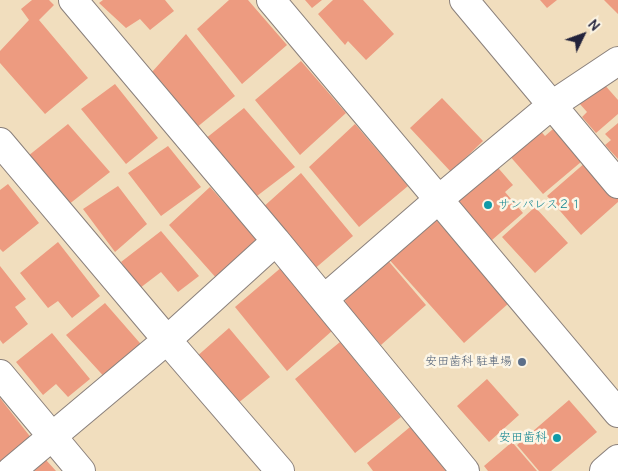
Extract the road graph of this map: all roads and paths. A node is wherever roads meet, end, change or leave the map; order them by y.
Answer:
1 (73, 0) edge
2 (271, 0) edge
3 (464, 0) edge
4 (618, 61) edge
5 (552, 105) junction
6 (0, 142) edge
7 (618, 184) edge
8 (438, 200) junction
9 (276, 241) junction
10 (324, 299) junction
11 (167, 340) junction
12 (0, 374) edge
13 (618, 414) edge
14 (53, 436) junction
15 (618, 459) edge
16 (11, 471) edge
17 (81, 471) edge
18 (280, 471) edge
19 (465, 471) edge
20 (604, 471) edge

1 - 9 street
2 - 8 street
3 - 5 street
4 - 5 street
5 - 7 street
5 - 8 street
6 - 11 street
8 - 10 street
8 - 13 street
9 - 10 street
9 - 11 street
10 - 19 street
11 - 14 street
11 - 18 street
12 - 14 street
14 - 16 street
14 - 17 street
15 - 20 street

